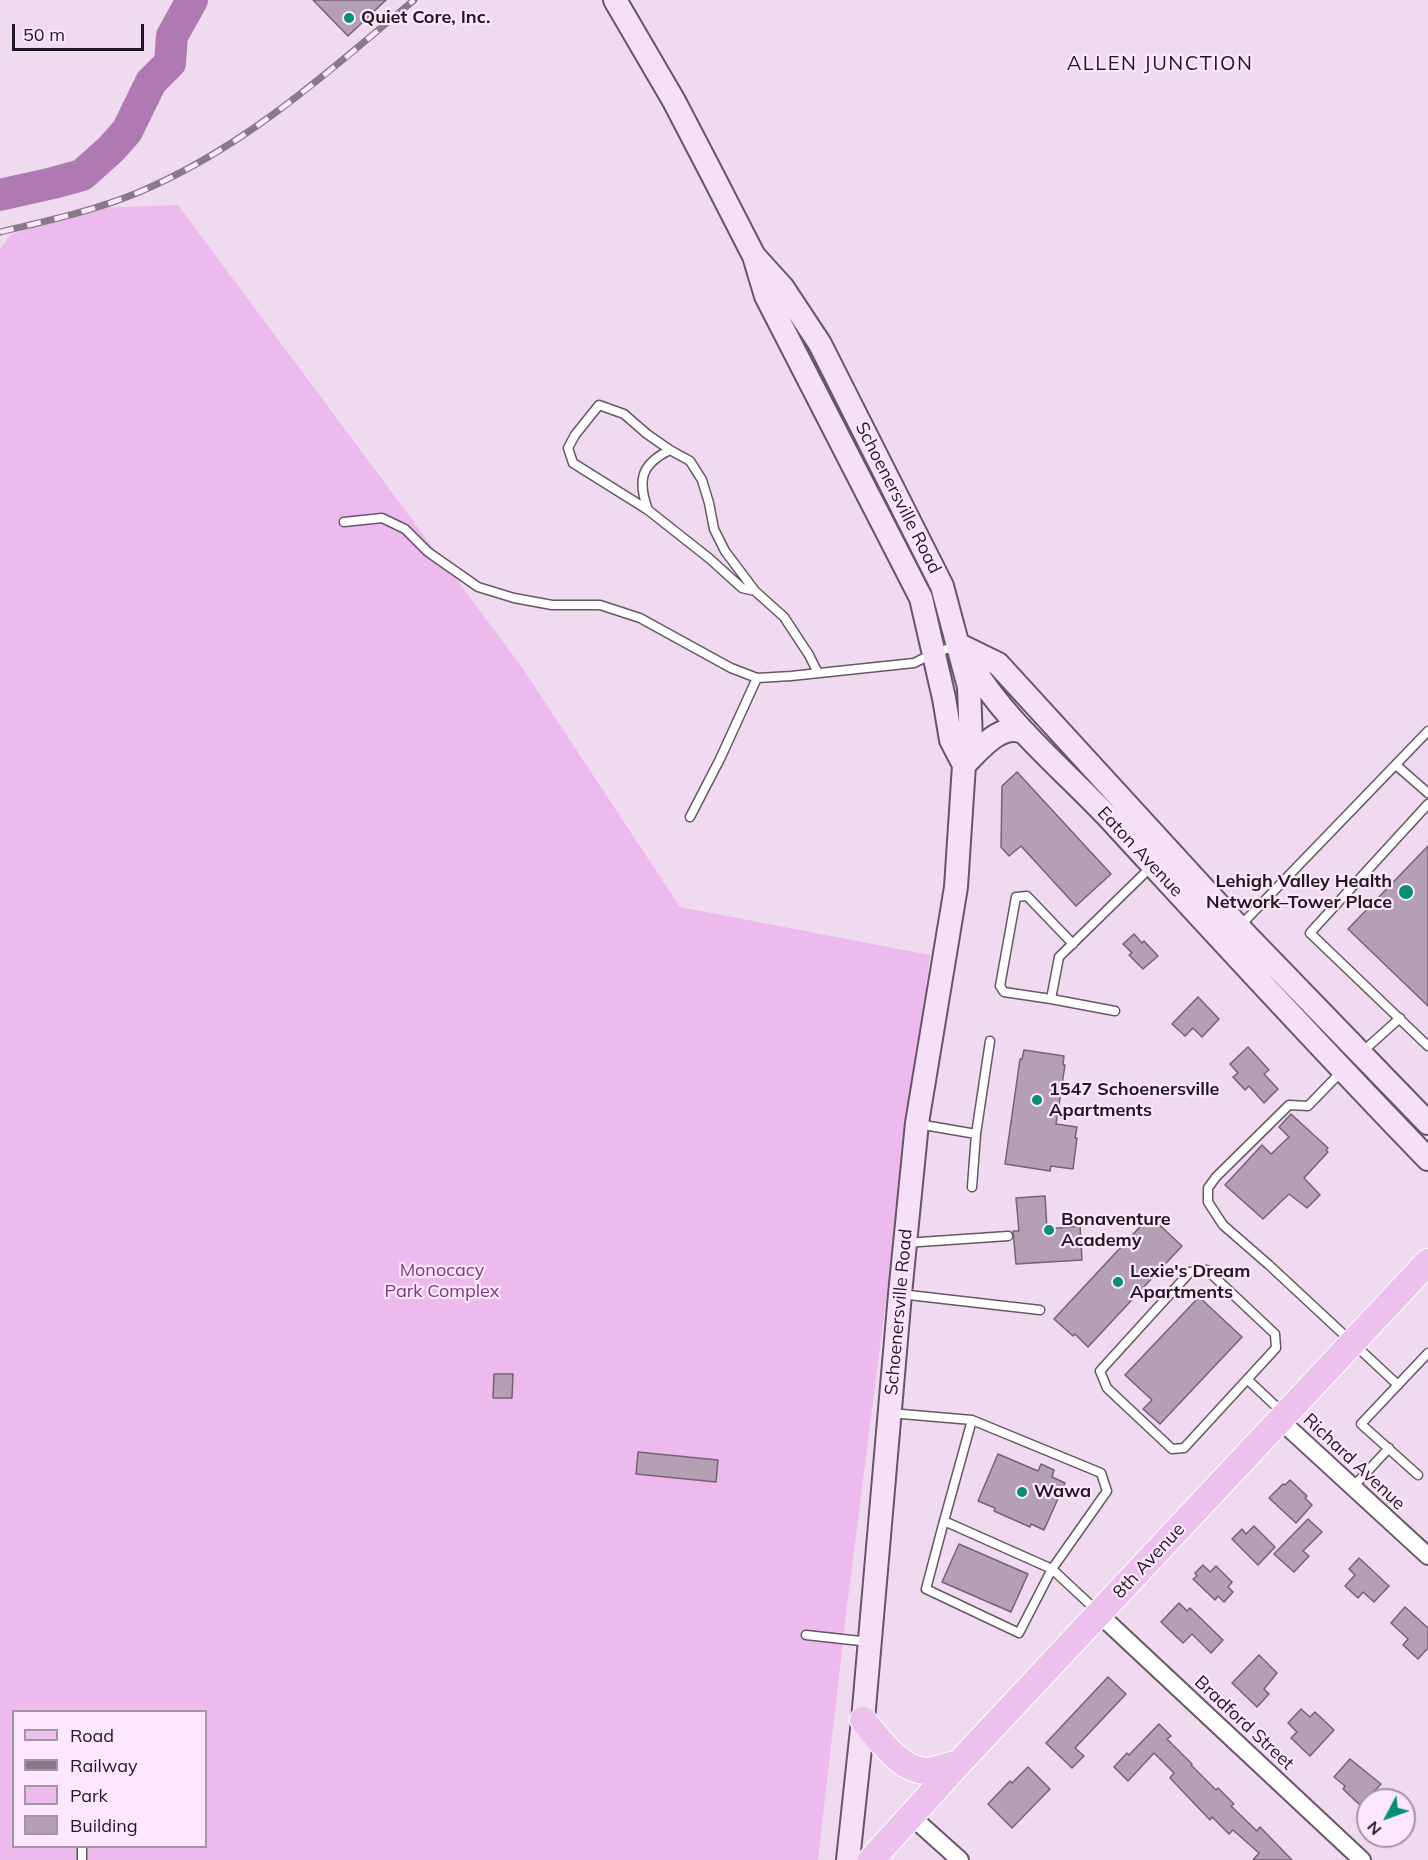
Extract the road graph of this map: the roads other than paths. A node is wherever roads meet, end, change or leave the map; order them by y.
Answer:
1 (615, 0) edge
2 (754, 256) junction
3 (670, 450) junction
4 (648, 510) junction
5 (344, 522) dead end
6 (755, 591) junction
7 (921, 598) junction
8 (959, 645) junction
9 (934, 653) junction
10 (818, 673) junction
11 (757, 678) junction
12 (1428, 731) edge
13 (1025, 733) junction
14 (964, 765) junction
15 (1396, 765) junction
16 (1428, 793) edge
17 (1428, 804) edge
18 (690, 817) dead end
19 (1153, 866) junction
20 (1239, 927) junction
21 (1073, 944) junction
22 (1051, 999) junction
23 (1115, 1011) dead end
24 (1400, 1018) junction
25 (990, 1041) dead end
26 (1428, 1046) edge
27 (1361, 1054) junction
28 (1342, 1071) junction
29 (1428, 1123) edge
30 (917, 1124) junction
31 (976, 1134) junction
32 (1428, 1159) edge
33 (972, 1187) dead end
34 (1008, 1236) dead end
35 (905, 1243) junction
36 (1428, 1262) edge
37 (900, 1294) junction
38 (1040, 1310) dead end
39 (1352, 1344) junction
40 (1428, 1353) edge
41 (1248, 1380) junction
42 (1398, 1385) junction
43 (890, 1413) junction
44 (1283, 1418) junction
45 (972, 1420) junction
46 (1389, 1448) junction
47 (1418, 1475) dead end
48 (1353, 1487) junction
49 (944, 1521) junction
50 (1428, 1556) edge
51 (1052, 1569) junction
52 (1100, 1614) junction
53 (806, 1635) dead end
54 (870, 1642) junction
55 (863, 1720) junction
56 (959, 1763) junction
57 (911, 1816) junction
58 (848, 1860) edge
59 (871, 1860) edge
60 (960, 1860) edge
61 (1362, 1860) edge

1 - 2 main road, Schoenersville Road
2 - 7 main road, Schoenersville Road
2 - 8 main road, Schoenersville Road
3 - 4 lane
3 - 4 lane
3 - 6 lane
4 - 6 lane
5 - 11 lane
6 - 10 lane
7 - 8 main road, Eaton Avenue
7 - 9 main road, Schoenersville Road
8 - 9 lane
8 - 13 main road, Eaton Avenue
8 - 14 main road, Schoenersville Road
8 - 20 main road, Eaton Avenue
9 - 10 lane
9 - 14 main road, Schoenersville Road
10 - 11 lane
11 - 18 lane
12 - 15 lane
13 - 14 main road
13 - 19 main road, Eaton Avenue
14 - 30 main road, Schoenersville Road
15 - 16 lane
15 - 20 lane
17 - 24 lane
19 - 21 lane
19 - 28 main road, Eaton Avenue
20 - 27 main road, Eaton Avenue
21 - 22 lane
21 - 22 lane
22 - 23 lane
24 - 26 lane
24 - 27 lane
25 - 31 lane
27 - 29 main road, Eaton Avenue
28 - 32 main road, Eaton Avenue
28 - 39 lane
30 - 31 lane
30 - 35 main road, Schoenersville Road
31 - 33 lane
34 - 35 lane
35 - 37 main road, Schoenersville Road
36 - 39 main road, 8th Avenue
37 - 38 lane
37 - 43 main road, Schoenersville Road
39 - 42 lane
39 - 44 main road, 8th Avenue
40 - 42 lane
41 - 41 lane
41 - 44 lane
42 - 46 lane
43 - 45 lane
43 - 54 main road, Schoenersville Road
44 - 48 street, Richard Avenue
44 - 52 main road, 8th Avenue
45 - 49 lane
45 - 51 lane
46 - 47 lane
46 - 48 lane
48 - 50 street, Richard Avenue
49 - 51 lane
49 - 51 lane
51 - 52 lane
52 - 56 main road, 8th Avenue
52 - 61 street, Bradford Street
53 - 54 lane
54 - 55 main road, Schoenersville Road
55 - 56 main road
55 - 58 main road, Schoenersville Road
56 - 57 main road, 8th Avenue
57 - 59 main road, 8th Avenue
57 - 60 street

